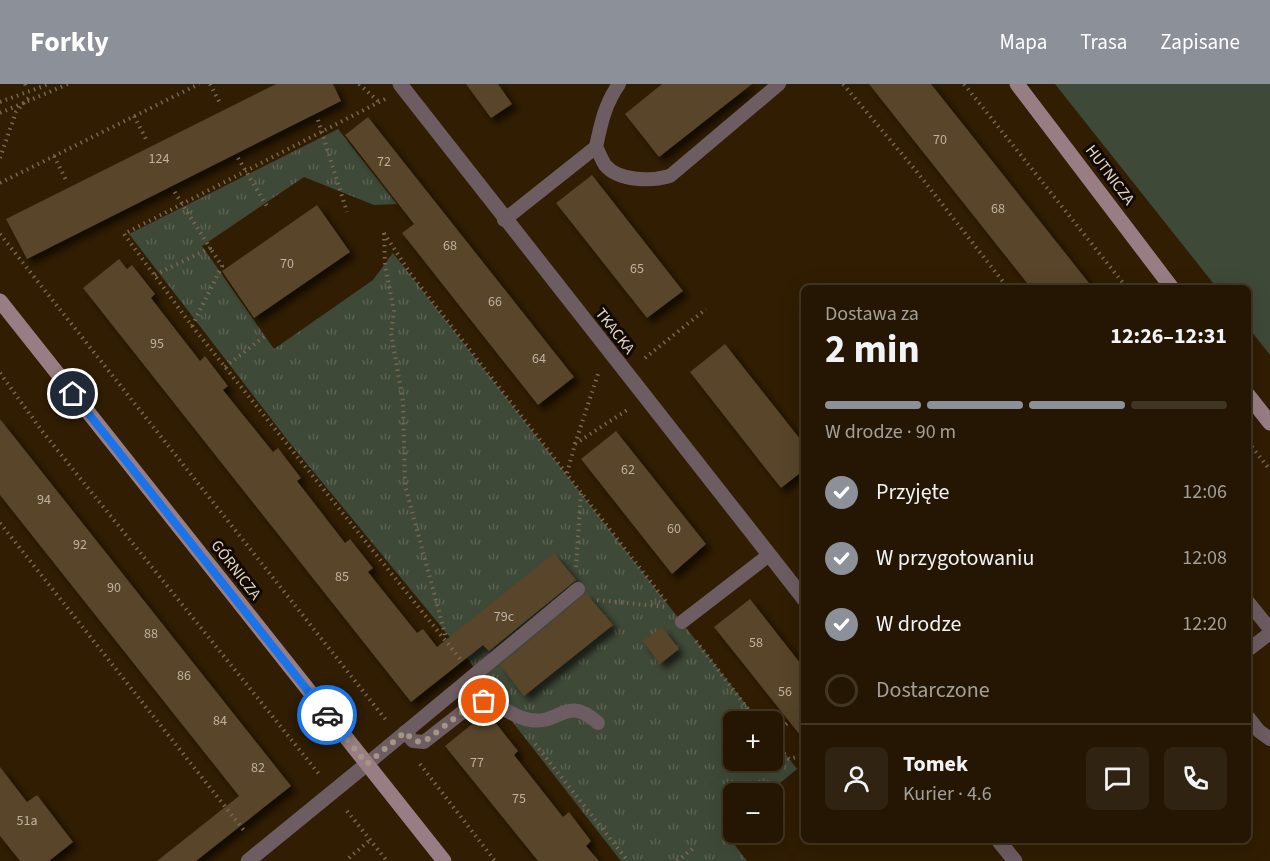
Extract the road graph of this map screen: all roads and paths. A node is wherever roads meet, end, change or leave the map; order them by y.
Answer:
1 (49, 84) edge
2 (68, 84) edge
3 (199, 84) edge
4 (210, 84) edge
5 (359, 84) edge
6 (619, 84) edge
7 (779, 84) edge
8 (843, 84) edge
9 (964, 84) edge
10 (1017, 84) edge
11 (395, 90) edge
12 (30, 96) dead end
13 (0, 102) edge
14 (379, 102) junction
15 (24, 103) junction
16 (221, 105) dead end
17 (0, 113) edge
18 (134, 116) junction
19 (318, 120) dead end
20 (322, 132) junction
21 (147, 141) dead end
22 (596, 147) junction
23 (54, 156) junction
24 (0, 158) edge
25 (238, 158) dead end
26 (246, 171) junction
27 (67, 182) dead end
28 (0, 183) edge
29 (174, 191) dead end
30 (181, 204) junction
31 (268, 208) dead end
32 (347, 212) dead end
33 (504, 220) junction
34 (0, 234) edge
35 (210, 248) junction
36 (155, 275) junction
37 (1006, 285) edge
38 (1125, 285) edge
39 (1170, 285) edge
40 (0, 301) edge
41 (706, 309) dead end
42 (192, 326) junction
43 (265, 336) dead end
44 (600, 365) dead end
45 (225, 367) junction
46 (625, 373) junction
47 (0, 374) edge
48 (1251, 399) edge
49 (632, 406) dead end
50 (1270, 423) edge
51 (575, 444) junction
52 (1251, 446) edge
53 (1270, 470) edge
54 (567, 473) junction
55 (581, 493) junction
56 (0, 523) edge
57 (770, 555) junction
58 (578, 589) junction
59 (801, 595) edge
60 (1251, 606) edge
61 (682, 622) joint
62 (1270, 631) edge
63 (447, 641) junction
64 (1251, 647) edge
65 (472, 675) junction
66 (750, 711) edge
67 (529, 720) junction
68 (1251, 721) edge
69 (789, 722) dead end
70 (598, 723) dead end
71 (783, 728) edge
72 (402, 734) junction
73 (1270, 739) edge
74 (783, 752) edge
75 (801, 756) edge
76 (367, 764) junction
77 (334, 793) junction
78 (370, 840) junction
79 (1000, 843) edge
80 (695, 847) dead end
81 (261, 851) junction
82 (349, 858) dead end
83 (248, 861) edge
84 (387, 861) edge
85 (444, 861) edge
86 (495, 861) edge
87 (628, 861) edge
88 (677, 861) edge
89 (1015, 861) edge

1 - 13 path
2 - 15 path
3 - 18 path
4 - 16 path
5 - 14 path
6 - 22 lane
7 - 22 lane
8 - 37 path
9 - 38 path
10 - 39 street, HUTNICZA
11 - 14 path
11 - 33 street, TKACKA
12 - 15 path
14 - 20 path
15 - 17 path
15 - 24 path
18 - 21 path
18 - 23 path
19 - 20 path
20 - 26 path
20 - 32 path
22 - 33 lane
23 - 27 path
23 - 28 path
25 - 26 path
26 - 30 path
26 - 31 path
29 - 30 path
30 - 35 path
30 - 36 path
33 - 46 street, TKACKA
34 - 72 path
35 - 36 path
35 - 42 path
36 - 42 path
40 - 76 street, GÓRNICZA
41 - 46 path
42 - 45 path
43 - 45 path
44 - 51 path
45 - 63 path
46 - 57 street, TKACKA
47 - 77 path
48 - 50 street
49 - 51 path
51 - 54 path
52 - 53 path
54 - 55 path
54 - 63 path
55 - 58 path
55 - 58 path
56 - 81 path
57 - 59 street, TKACKA
57 - 61 lane
58 - 65 lane
60 - 62 lane
61 - 66 path
62 - 64 lane
63 - 65 path
65 - 72 lane
67 - 70 lane
67 - 72 lane
67 - 87 path
68 - 73 lane
69 - 71 path
72 - 76 lane
72 - 86 path
74 - 75 path
76 - 77 street
76 - 85 street, GÓRNICZA
77 - 78 path
77 - 81 street
78 - 82 path
78 - 84 path
79 - 89 street
80 - 88 path
81 - 83 street

